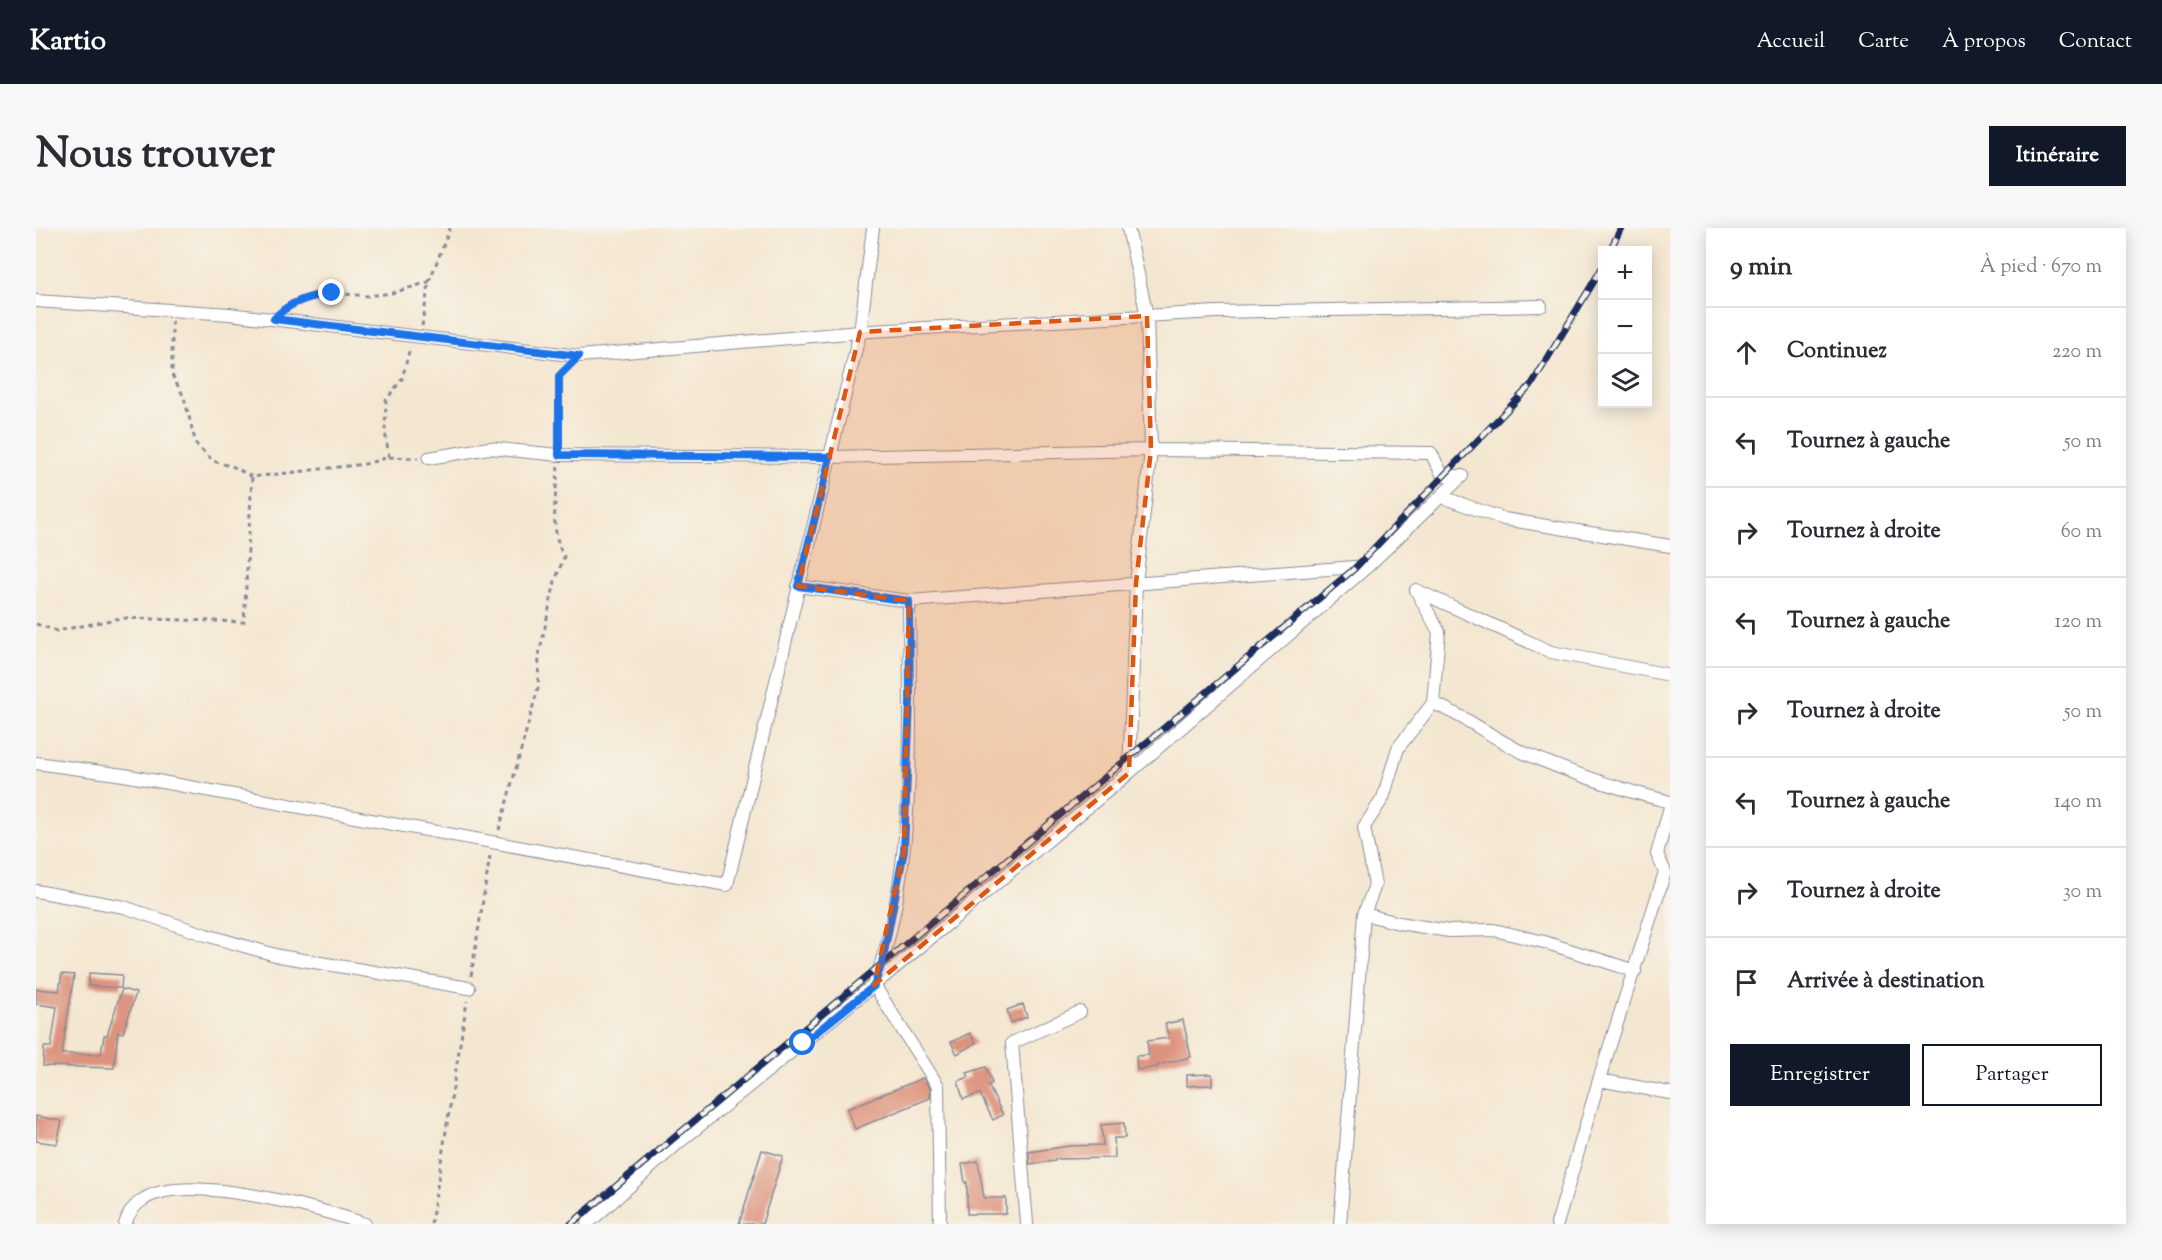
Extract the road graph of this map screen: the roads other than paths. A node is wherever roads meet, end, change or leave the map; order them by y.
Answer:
1 (873, 228) edge
2 (1128, 228) edge
3 (36, 302) edge
4 (1541, 306) dead end
5 (1147, 316) junction
6 (860, 332) junction
7 (1151, 450) junction
8 (830, 457) junction
9 (429, 458) road end
10 (1442, 497) junction
11 (1670, 546) edge
12 (1368, 566) junction
13 (1136, 583) junction
14 (798, 586) junction
15 (909, 601) junction
16 (1670, 675) edge
17 (1433, 703) junction
18 (36, 763) edge
19 (1129, 773) junction
20 (1670, 802) edge
21 (1670, 807) edge
22 (36, 891) edge
23 (1364, 914) junction
24 (1635, 971) junction
25 (874, 986) junction
26 (469, 988) road end
27 (1080, 1012) dead end
28 (1599, 1080) junction
29 (1670, 1093) edge
30 (124, 1224) edge
31 (365, 1224) edge
32 (587, 1224) edge
33 (940, 1224) edge
34 (1027, 1224) edge
35 (1340, 1224) edge
36 (1557, 1224) edge

1 - 6 street
2 - 5 street
3 - 6 street
4 - 5 street
5 - 6 street
5 - 7 street
6 - 8 street
7 - 8 street
7 - 10 street
7 - 13 street
8 - 9 street
8 - 14 street
10 - 11 street
10 - 12 street
12 - 13 street
12 - 19 street
13 - 15 street
13 - 19 street
14 - 15 street
14 - 18 street
15 - 25 street
16 - 17 street
17 - 20 street
17 - 23 street
19 - 25 street
21 - 24 street
22 - 26 street
23 - 24 street
23 - 35 street
24 - 28 street
25 - 32 street
25 - 33 street
27 - 34 street
28 - 29 street
28 - 36 street
30 - 31 street

